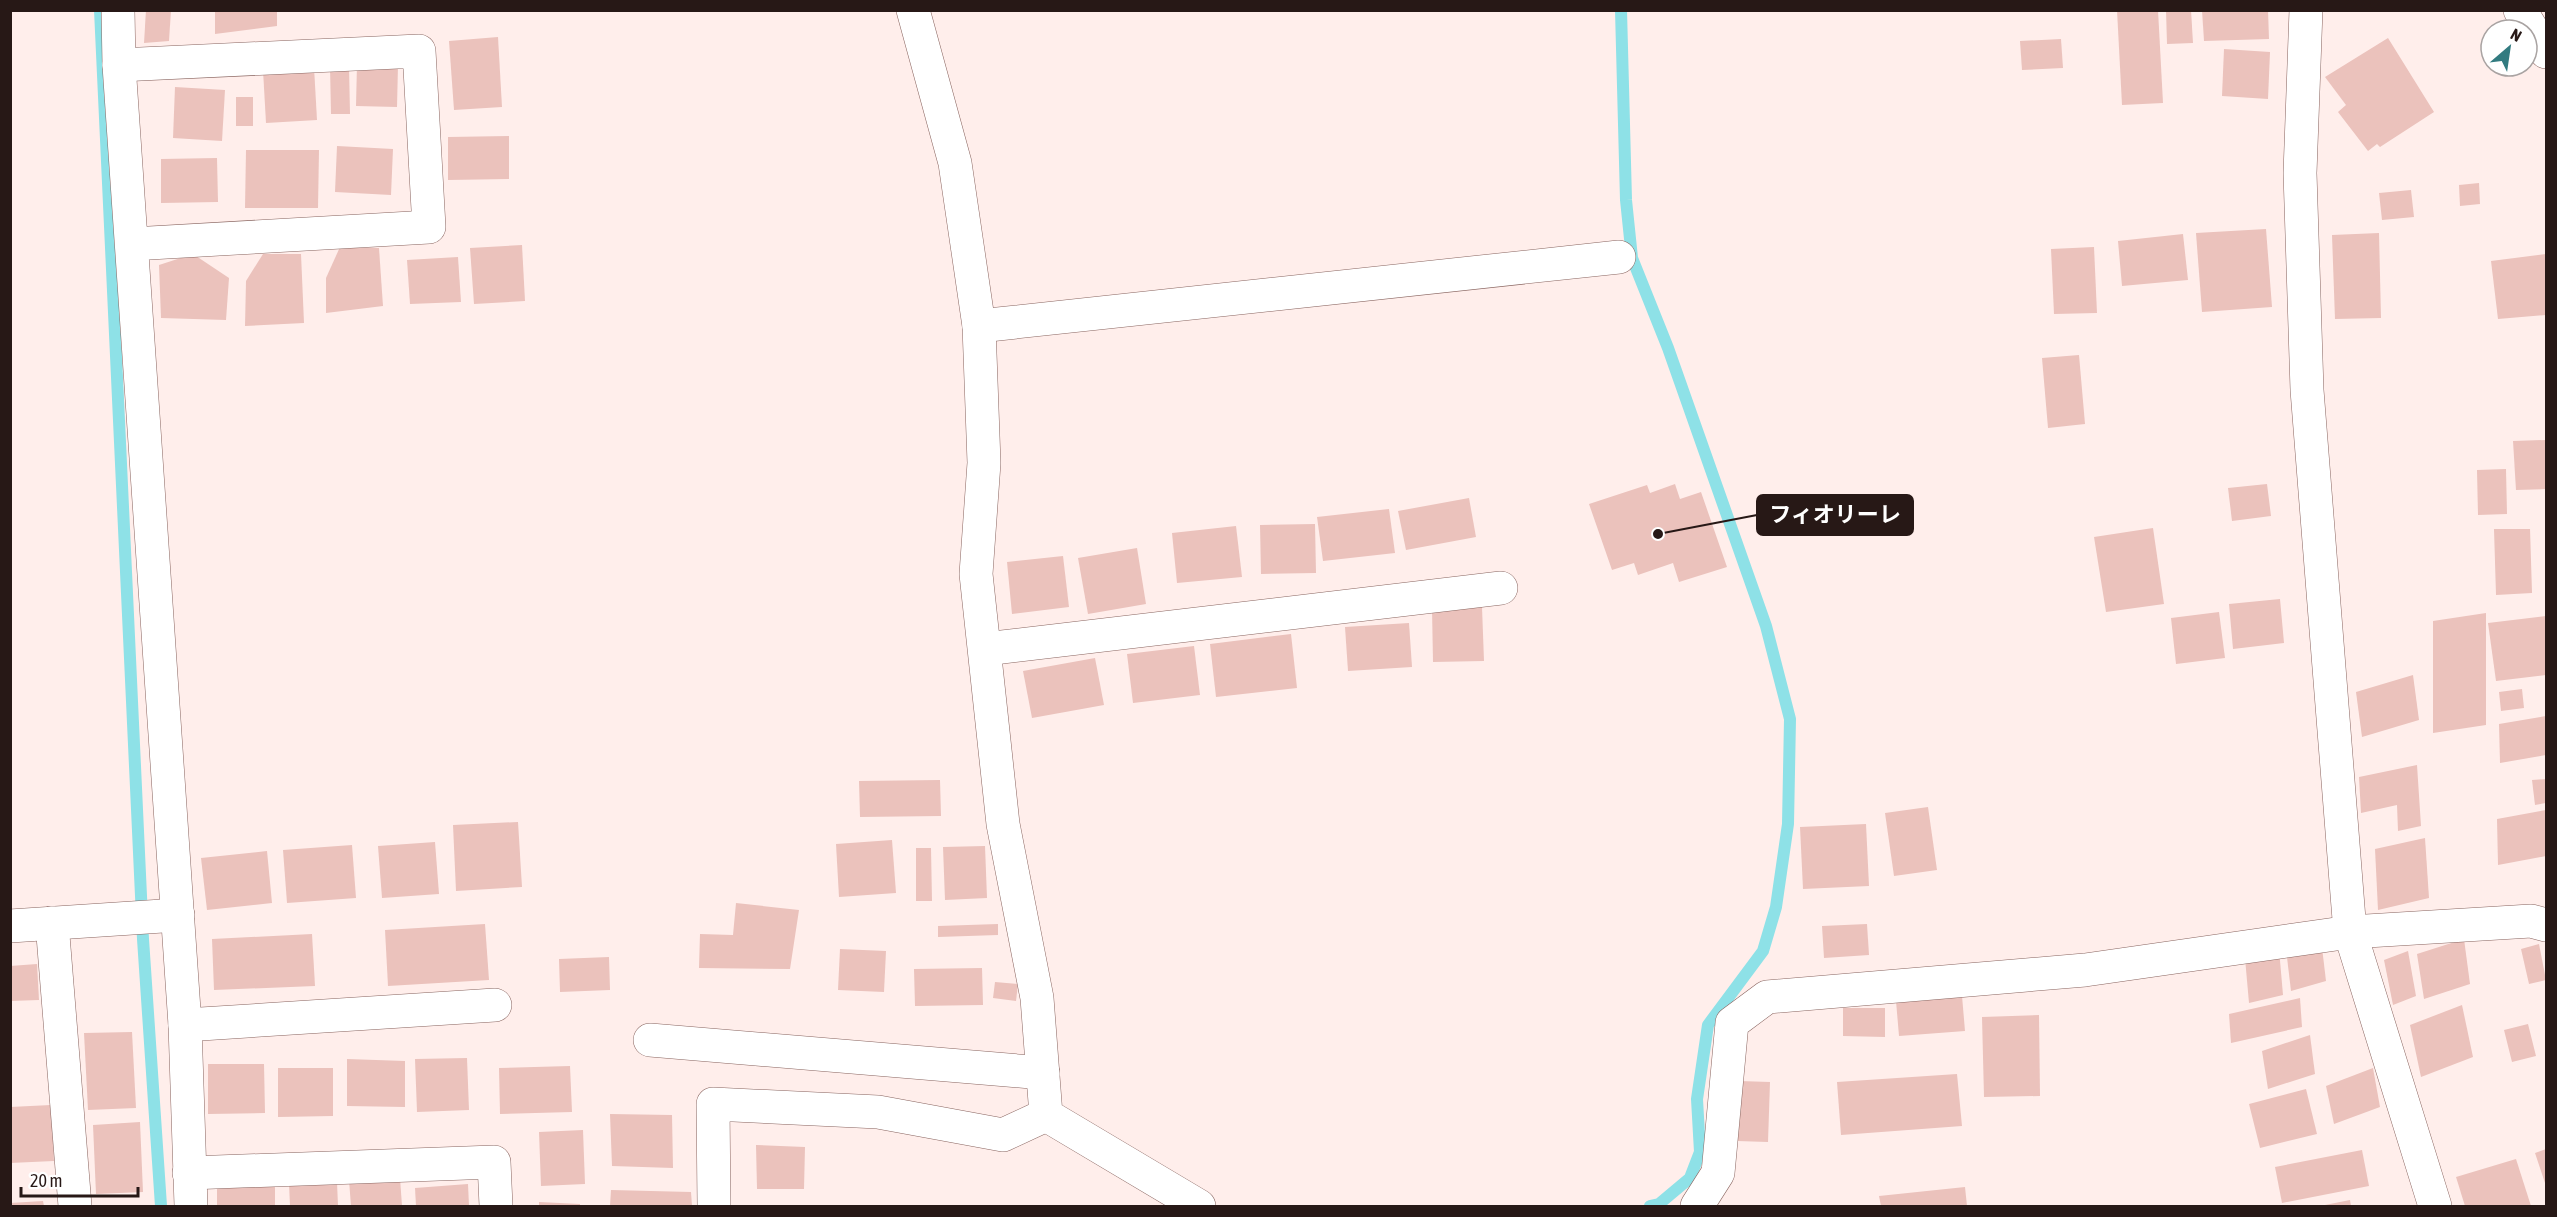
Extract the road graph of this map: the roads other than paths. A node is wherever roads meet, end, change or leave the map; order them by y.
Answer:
1 (118, 10) edge
2 (913, 10) edge
3 (2306, 10) edge
4 (2520, 10) edge
5 (2547, 52) edge
6 (119, 64) junction
7 (132, 243) junction
8 (1619, 256) dead end
9 (979, 326) junction
10 (1502, 588) dead end
11 (985, 649) junction
12 (178, 915) junction
13 (52, 922) junction
14 (2547, 925) edge
15 (10, 926) edge
16 (2350, 932) junction
17 (495, 1005) dead end
18 (185, 1025) junction
19 (650, 1040) dead end
20 (1043, 1073) junction
21 (1046, 1115) junction
22 (189, 1173) junction
23 (75, 1206) edge
24 (191, 1206) edge
25 (496, 1206) edge
26 (714, 1206) edge
27 (1200, 1206) edge
28 (1697, 1206) edge
29 (2435, 1206) edge

1 - 6 street
2 - 9 street
3 - 16 street
4 - 5 street
6 - 7 street
6 - 7 street
7 - 12 street
8 - 9 street
9 - 11 street
10 - 11 street
11 - 20 street
12 - 13 street
12 - 18 street
13 - 15 street
13 - 23 street
14 - 16 street
16 - 28 street
16 - 29 street
17 - 18 street
18 - 22 street
19 - 20 street
20 - 21 street
21 - 26 street
21 - 27 street
22 - 24 street
22 - 25 street

